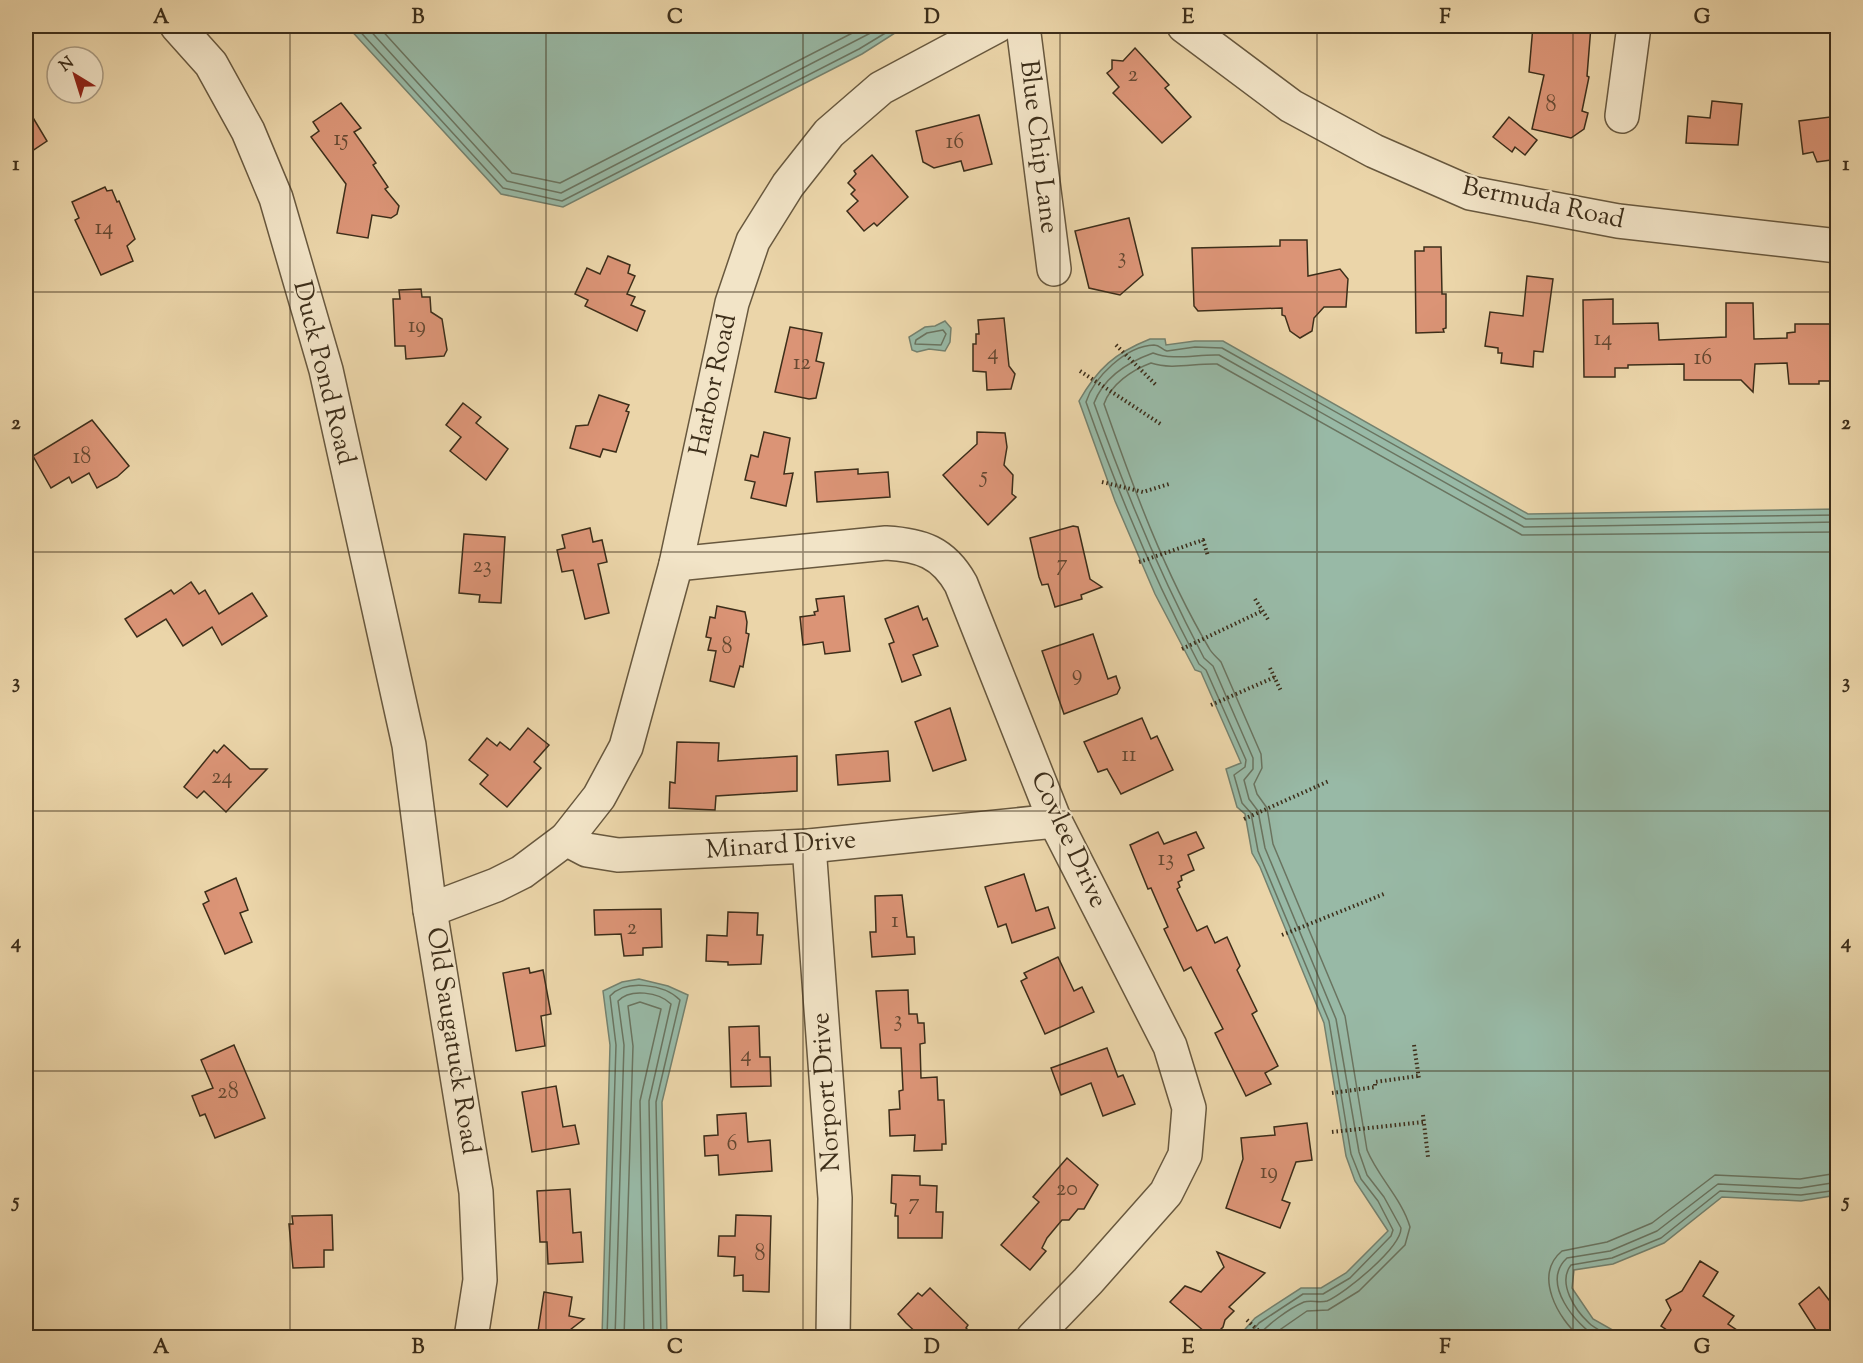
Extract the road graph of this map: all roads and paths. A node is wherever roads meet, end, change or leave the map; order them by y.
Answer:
1 (177, 26) edge
2 (997, 26) edge
3 (1023, 26) edge
4 (1184, 26) edge
5 (1635, 26) edge
6 (1622, 116) dead end
7 (1838, 246) edge
8 (1054, 269) dead end
9 (1116, 345) dead end
10 (1080, 371) dead end
11 (1156, 385) dead end
12 (1162, 425) dead end
13 (1102, 482) dead end
14 (1169, 484) dead end
15 (1208, 556) dead end
16 (1139, 562) dead end
17 (676, 564) junction
18 (1255, 599) dead end
19 (1262, 610) junction
20 (1269, 621) dead end
21 (1182, 649) dead end
22 (1270, 668) dead end
23 (1275, 677) junction
24 (1281, 691) dead end
25 (1211, 705) dead end
26 (409, 745) joint
27 (1329, 781) dead end
28 (1244, 819) dead end
29 (1055, 821) junction
30 (566, 839) junction
31 (809, 846) junction
32 (1384, 894) dead end
33 (430, 910) junction
34 (1282, 935) dead end
35 (1414, 1045) dead end
36 (1332, 1093) dead end
37 (1423, 1115) dead end
38 (1424, 1122) junction
39 (1332, 1132) dead end
40 (1428, 1157) dead end
41 (1247, 1320) dead end
42 (471, 1338) edge
43 (833, 1338) edge
44 (1033, 1338) edge
45 (1266, 1338) edge

1 - 26 street, Duck Pond Road
2 - 17 street, Harbor Road
3 - 8 street, Blue Chip Lane
4 - 7 street, Bermuda Road
5 - 6 street
9 - 11 path
10 - 12 path
13 - 14 path
15 - 16 path
17 - 29 street, Covlee Drive
17 - 30 street, Harbor Road
18 - 19 path
19 - 20 path
19 - 21 path
22 - 23 path
23 - 24 path
23 - 25 path
26 - 33 street, Old Saugatuck Road
27 - 28 path
29 - 31 street, Minard Drive
29 - 44 street, Covlee Drive
30 - 31 street, Minard Drive
30 - 33 street
31 - 43 street, Norport Drive
32 - 34 path
33 - 42 street, Old Saugatuck Road
35 - 36 path
37 - 38 path
38 - 39 path
38 - 40 path
41 - 45 path

